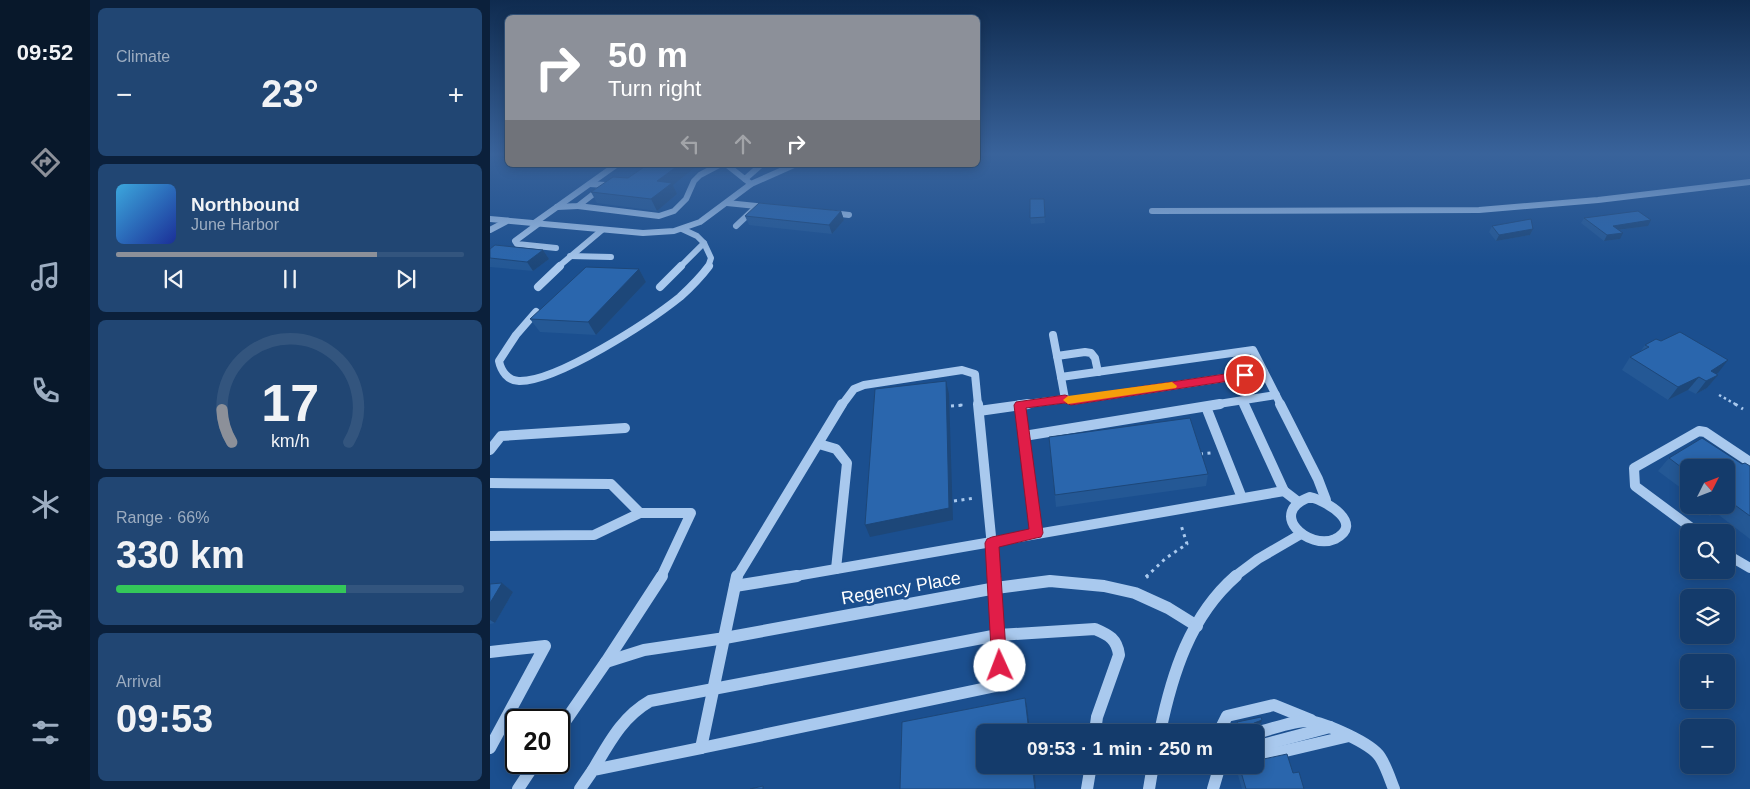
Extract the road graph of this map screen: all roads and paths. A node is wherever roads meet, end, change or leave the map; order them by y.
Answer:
1 (579, 192) edge
2 (599, 192) edge
3 (689, 192) edge
4 (741, 192) edge
5 (1667, 192) edge
6 (727, 203) junction
7 (578, 206) junction
8 (757, 206) junction
9 (557, 208) junction
10 (775, 208) edge
11 (1152, 211) dead end
12 (821, 212) edge
13 (849, 215) dead end
14 (490, 219) edge
15 (507, 221) junction
16 (536, 224) junction
17 (736, 226) dead end
18 (682, 229) junction
19 (490, 230) edge
20 (602, 230) junction
21 (704, 243) junction
22 (556, 248) dead end
23 (570, 256) junction
24 (611, 257) dead end
25 (660, 287) dead end
26 (538, 288) dead end
27 (536, 312) edge
28 (1053, 335) dead end
29 (1057, 356) junction
30 (1098, 372) junction
31 (1264, 372) junction
32 (1061, 377) junction
33 (1719, 395) dead end
34 (1276, 396) junction
35 (1065, 399) junction
36 (1244, 401) junction
37 (965, 405) dead end
38 (1020, 405) junction
39 (951, 406) dead end
40 (1206, 407) junction
41 (1743, 409) dead end
42 (979, 411) junction
43 (625, 428) dead end
44 (1024, 436) junction
45 (819, 444) junction
46 (490, 450) edge
47 (1212, 453) dead end
48 (1200, 454) edge
49 (1750, 462) edge
50 (490, 483) edge
51 (1284, 491) junction
52 (987, 496) junction
53 (1242, 498) junction
54 (1326, 500) junction
55 (954, 501) dead end
56 (1297, 502) junction
57 (640, 513) junction
58 (1686, 524) edge
59 (1181, 525) dead end
60 (1036, 533) junction
61 (1301, 534) junction
62 (490, 536) edge
63 (992, 543) junction
64 (1735, 559) edge
65 (1750, 568) edge
66 (836, 569) junction
67 (1146, 577) dead end
68 (735, 586) junction
69 (996, 588) junction
70 (1197, 626) junction
71 (998, 635) junction
72 (725, 638) junction
73 (490, 652) edge
74 (606, 662) junction
75 (714, 689) junction
76 (570, 714) edge
77 (1096, 724) edge
78 (1162, 724) edge
79 (1223, 724) edge
80 (1324, 725) junction
81 (1264, 731) edge
82 (1349, 736) junction
83 (1264, 744) edge
84 (490, 748) edge
85 (701, 748) junction
86 (1264, 756) edge
87 (593, 770) junction
88 (528, 774) edge
89 (1089, 774) edge
90 (1151, 774) edge
91 (1218, 774) edge
92 (518, 789) edge
93 (580, 789) edge
94 (1088, 789) edge
95 (1149, 789) edge
96 (1213, 789) edge
97 (1394, 789) edge

1 - 9 street
2 - 7 street
3 - 7 street
4 - 6 street
5 - 11 street
6 - 8 street
6 - 18 street
7 - 9 street
8 - 10 street
8 - 17 street
9 - 16 street
12 - 13 street
14 - 15 street
15 - 16 street
15 - 19 lane
16 - 20 street
16 - 22 street
18 - 20 street
18 - 21 street
20 - 23 street
21 - 25 street
21 - 27 street
23 - 24 street
23 - 26 street
28 - 29 street
29 - 30 street
29 - 32 street
30 - 31 street
30 - 32 street
31 - 34 street
31 - 35 street
32 - 35 street
33 - 41 path
34 - 36 street
34 - 54 street
35 - 38 street
36 - 40 street
36 - 51 street
37 - 39 path
38 - 42 street
38 - 44 street
40 - 44 street
40 - 53 street
42 - 45 street
42 - 52 street
43 - 46 street
44 - 60 street
45 - 66 street
45 - 68 street
47 - 48 path
49 - 58 street
50 - 57 street
51 - 53 street
51 - 56 street
52 - 55 path
52 - 63 street
53 - 60 street
54 - 56 street
54 - 61 street
56 - 61 street
57 - 62 street
57 - 74 street
59 - 67 path
60 - 63 street
61 - 70 street
63 - 66 street
63 - 69 street
64 - 65 street
66 - 68 street
68 - 72 street
69 - 70 street, Regency Place
69 - 71 street
69 - 72 street, Regency Place
70 - 78 street
71 - 75 street
71 - 77 street
71 - 85 street
72 - 74 street, Regency Place
72 - 75 street
73 - 84 street
74 - 76 street
75 - 85 street
75 - 87 street
79 - 80 street
80 - 81 street
80 - 82 street
80 - 83 lane
82 - 86 street
82 - 97 street
85 - 87 street
87 - 93 street
88 - 92 street
89 - 94 street
90 - 95 street
91 - 96 street

